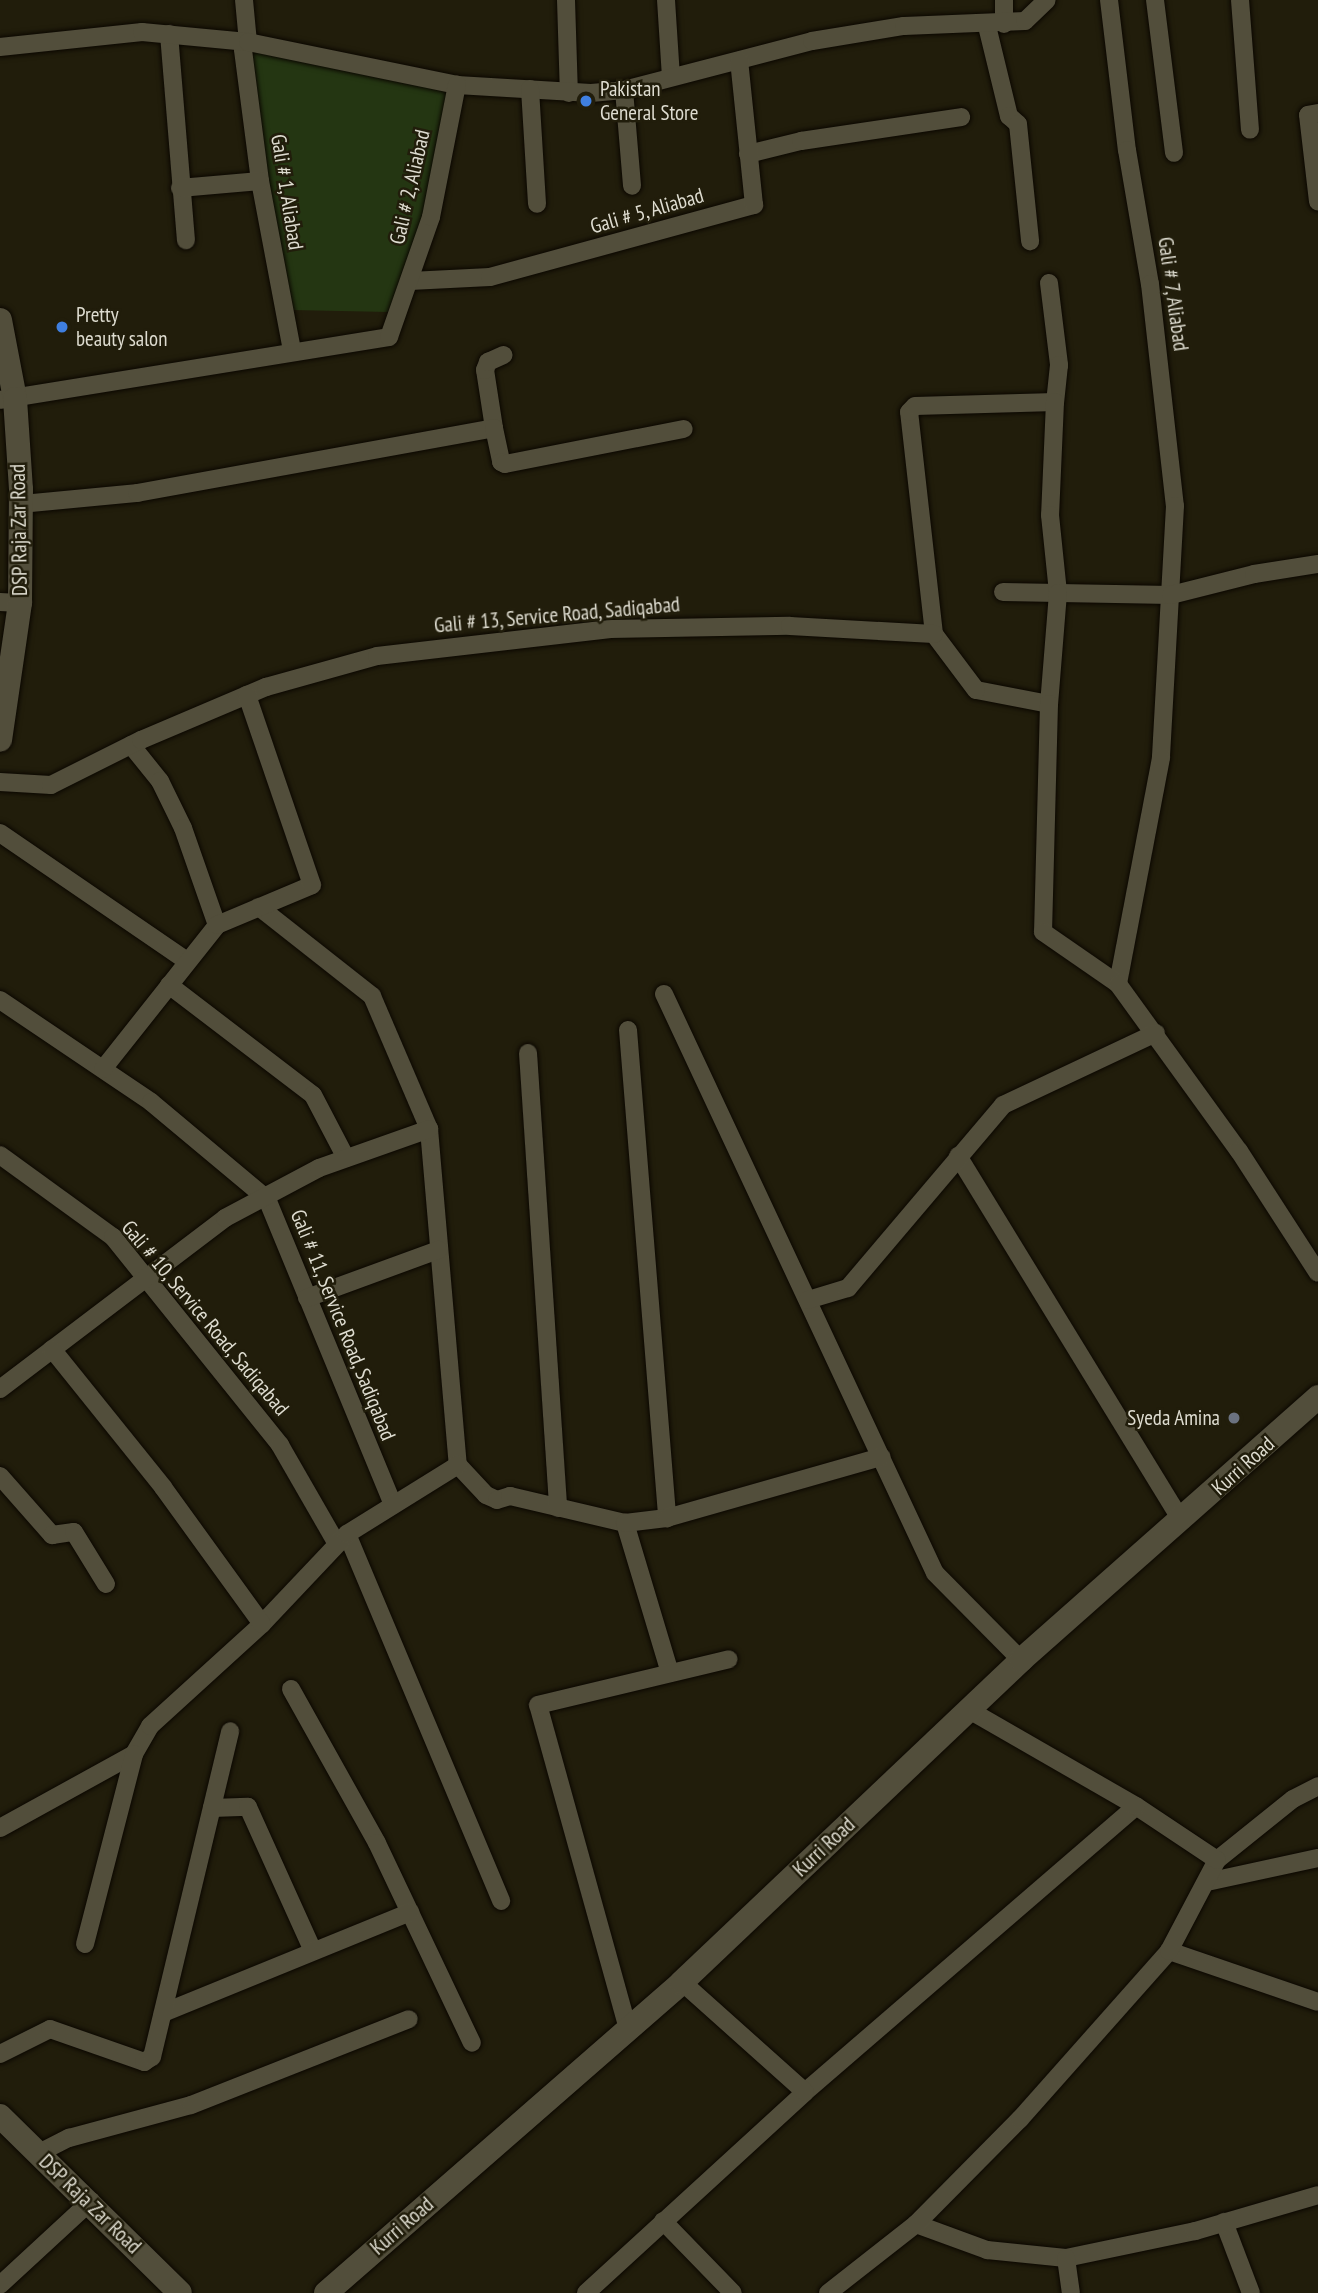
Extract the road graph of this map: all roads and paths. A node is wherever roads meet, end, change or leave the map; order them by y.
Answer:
1 (244, 0) edge
2 (566, 0) edge
3 (666, 0) edge
4 (1004, 0) edge
5 (1047, 0) edge
6 (1109, 0) edge
7 (1155, 0) edge
8 (1240, 0) edge
9 (995, 25) junction
10 (169, 34) junction
11 (248, 42) junction
12 (0, 47) edge
13 (739, 61) junction
14 (671, 77) junction
15 (457, 85) junction
16 (530, 89) junction
17 (624, 90) junction
18 (569, 93) junction
19 (1318, 113) edge
20 (961, 117) dead end
21 (1250, 130) dead end
22 (1174, 153) dead end
23 (748, 154) junction
24 (260, 181) junction
25 (632, 186) dead end
26 (180, 188) junction
27 (1318, 201) edge
28 (537, 204) dead end
29 (186, 240) dead end
30 (1030, 241) dead end
31 (410, 282) junction
32 (1049, 283) dead end
33 (0, 320) edge
34 (292, 350) junction
35 (503, 355) dead end
36 (7, 400) edge
37 (1055, 402) junction
38 (495, 428) junction
39 (684, 429) dead end
40 (21, 504) junction
41 (1318, 564) edge
42 (1003, 592) dead end
43 (1058, 593) junction
44 (1171, 595) junction
45 (10, 602) edge
46 (934, 634) junction
47 (247, 695) junction
48 (1049, 704) junction
49 (0, 740) edge
50 (131, 745) junction
51 (0, 782) edge
52 (0, 832) edge
53 (259, 907) junction
54 (217, 925) junction
55 (187, 961) junction
56 (1118, 984) junction
57 (169, 985) junction
58 (664, 994) dead end
59 (0, 1000) edge
60 (628, 1030) dead end
61 (1156, 1033) junction
62 (528, 1053) dead end
63 (103, 1069) junction
64 (429, 1129) junction
65 (0, 1155) edge
66 (958, 1156) junction
67 (346, 1158) junction
68 (267, 1199) junction
69 (438, 1250) junction
70 (1318, 1273) edge
71 (145, 1279) junction
72 (307, 1297) junction
73 (808, 1300) junction
74 (52, 1349) junction
75 (0, 1389) edge
76 (1318, 1397) edge
77 (881, 1457) junction
78 (458, 1465) junction
79 (0, 1475) edge
80 (393, 1505) junction
81 (558, 1508) junction
82 (667, 1518) junction
83 (1182, 1521) junction
84 (625, 1524) junction
85 (342, 1539) junction
86 (106, 1584) dead end
87 (262, 1623) junction
88 (729, 1659) dead end
89 (1021, 1660) junction
90 (670, 1673) junction
91 (291, 1689) dead end
92 (970, 1710) junction
93 (230, 1731) dead end
94 (134, 1754) junction
95 (1318, 1786) edge
96 (1136, 1806) junction
97 (212, 1808) junction
98 (0, 1828) edge
99 (1318, 1858) edge
100 (1217, 1860) junction
101 (1207, 1882) junction
102 (502, 1901) dead end
103 (410, 1913) junction
104 (85, 1944) dead end
105 (313, 1951) junction
106 (1169, 1951) junction
107 (682, 1982) junction
108 (1318, 2002) edge
109 (163, 2013) junction
110 (409, 2019) dead end
111 (628, 2029) junction
112 (472, 2043) dead end
113 (0, 2054) edge
114 (805, 2092) junction
115 (0, 2116) edge
116 (38, 2153) junction
117 (1318, 2195) edge
118 (91, 2201) junction
119 (663, 2221) junction
120 (1224, 2222) junction
121 (916, 2224) junction
122 (1066, 2258) junction
123 (0, 2285) edge
124 (180, 2293) edge
125 (326, 2293) edge
126 (586, 2293) edge
127 (733, 2293) edge
128 (828, 2293) edge
129 (1071, 2293) edge
130 (1251, 2293) edge

1 - 11 street, Gali # 1, Aliabad
2 - 18 street
3 - 14 street
4 - 9 street
5 - 9 street
6 - 44 street, Gali # 7, Aliabad
7 - 22 street
8 - 21 street
9 - 13 street
9 - 30 street
10 - 11 street
10 - 12 street
10 - 26 street
11 - 15 street
11 - 24 street, Gali # 1, Aliabad
13 - 14 street
13 - 23 street, Gali # 5, Aliabad
14 - 17 street
15 - 16 street
15 - 31 street, Gali # 2, Aliabad
16 - 18 street
16 - 28 street
17 - 18 street
17 - 25 street
19 - 27 street
20 - 23 street
23 - 31 street, Gali # 5, Aliabad
24 - 26 street
24 - 34 street, Gali # 1, Aliabad
26 - 29 street
31 - 34 street, Gali # 2, Aliabad
32 - 37 street
33 - 36 main road, DSP Raja Zar Road
34 - 36 street
35 - 38 street
36 - 40 main road, DSP Raja Zar Road
37 - 43 street
37 - 46 street
38 - 39 street
38 - 40 street
40 - 45 main road, DSP Raja Zar Road
41 - 44 street
42 - 43 street
43 - 44 street
43 - 48 street
44 - 56 street, Gali # 7, Aliabad
45 - 49 main road, DSP Raja Zar Road
46 - 47 street, Gali # 13, Service Road, Sadiqabad
46 - 48 street
47 - 50 street, Gali # 13, Service Road, Sadiqabad
47 - 53 street
48 - 56 street
50 - 51 street, Gali # 13, Service Road, Sadiqabad
50 - 54 street
52 - 55 street
53 - 54 street
53 - 64 street
54 - 55 street
55 - 57 street
56 - 61 street
57 - 63 street
57 - 67 street
58 - 73 street
59 - 63 street, Gali # 11, Service Road, Sadiqabad
60 - 82 street
61 - 66 street
61 - 70 street
62 - 81 street
63 - 68 street, Gali # 11, Service Road, Sadiqabad
64 - 67 street
64 - 69 street
65 - 71 street, Gali # 10, Service Road, Sadiqabad
66 - 73 street
66 - 83 street
67 - 68 street
68 - 71 street
68 - 72 street, Gali # 11, Service Road, Sadiqabad
69 - 72 street
69 - 78 street
71 - 74 street
71 - 85 street, Gali # 10, Service Road, Sadiqabad
72 - 80 street, Gali # 11, Service Road, Sadiqabad
73 - 77 street
74 - 75 street
74 - 87 street
76 - 83 main road, Kurri Road
77 - 82 street
77 - 89 street
78 - 80 street
78 - 81 street
79 - 86 street
80 - 85 street
81 - 84 street
82 - 84 street
83 - 89 main road, Kurri Road
84 - 90 street
85 - 87 street
85 - 102 street, Gali # 10, Service Road, Sadiqabad
87 - 94 street
88 - 90 street
89 - 92 main road, Kurri Road
90 - 111 street
91 - 103 street
92 - 96 street
92 - 107 main road, Kurri Road
93 - 97 street
94 - 98 street
94 - 104 street
95 - 100 street
96 - 100 street
96 - 114 street
97 - 105 street
97 - 109 street
99 - 101 street
100 - 101 street
101 - 106 street
103 - 105 street
103 - 112 street
105 - 109 street
106 - 108 street
106 - 121 street
107 - 111 main road, Kurri Road
107 - 114 street
109 - 113 street
110 - 116 street
111 - 125 main road, Kurri Road
114 - 119 street
115 - 116 main road, DSP Raja Zar Road
116 - 118 main road, DSP Raja Zar Road
117 - 120 street
118 - 123 street
118 - 124 main road, DSP Raja Zar Road
119 - 126 street
119 - 127 street
120 - 122 street
120 - 130 street
121 - 122 street
121 - 128 street
122 - 129 street

